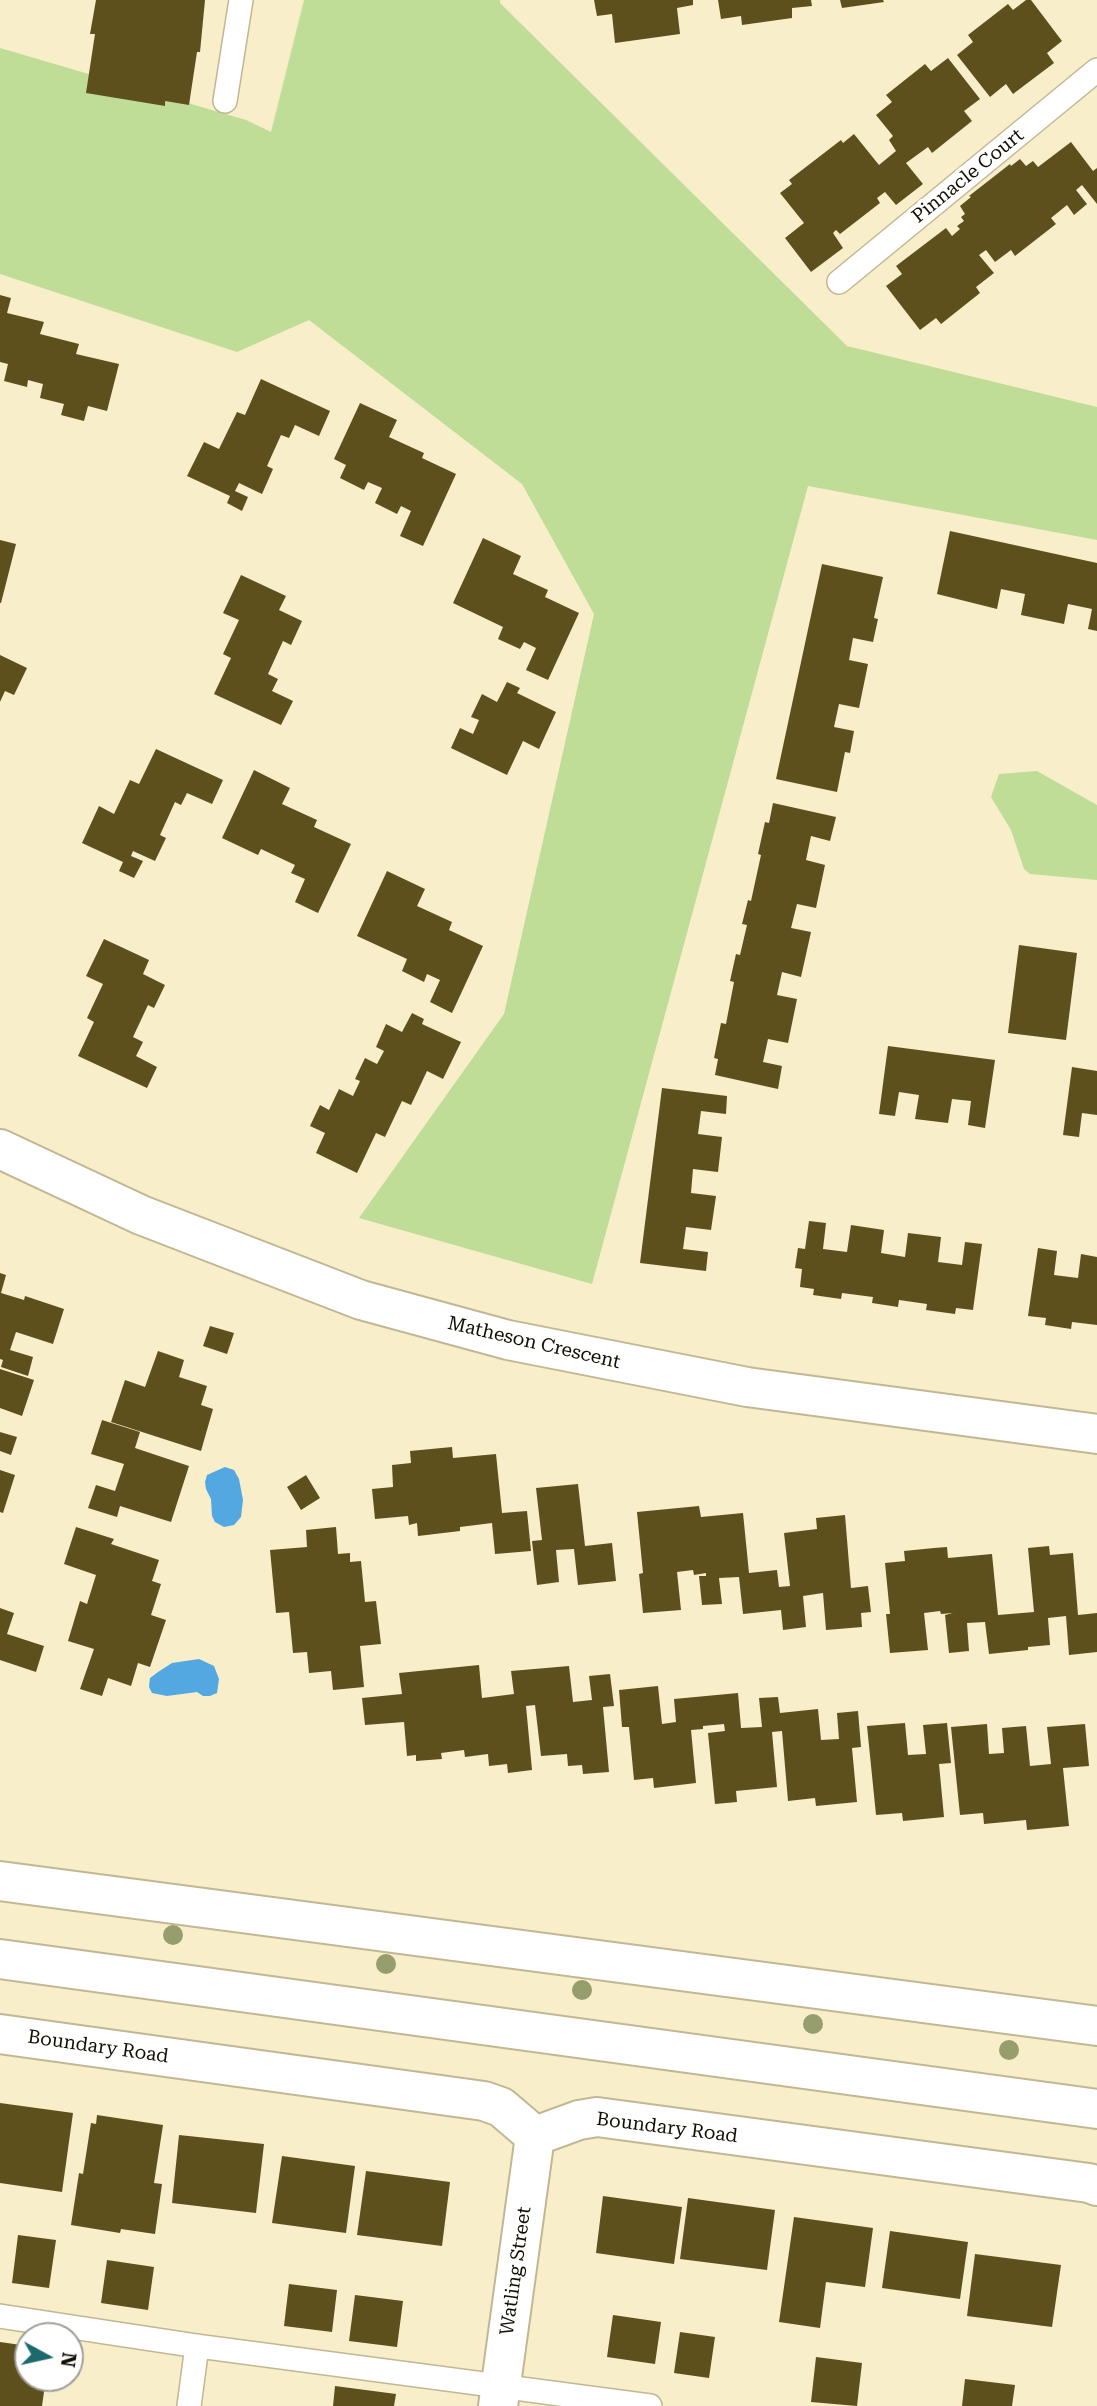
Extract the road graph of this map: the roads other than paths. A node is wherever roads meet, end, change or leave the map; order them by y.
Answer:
1 (242, 0) edge
2 (1097, 70) edge
3 (225, 101) dead end
4 (839, 282) dead end
5 (0, 1149) edge
6 (1097, 1434) edge
7 (0, 1881) edge
8 (0, 1958) edge
9 (1097, 2026) edge
10 (0, 2034) edge
11 (1097, 2109) edge
12 (535, 2136) junction
13 (1097, 2186) edge
14 (0, 2316) edge
15 (197, 2346) junction
16 (499, 2396) edge
17 (189, 2406) edge
18 (650, 2406) edge

1 - 3 lane
2 - 4 lane, Pinnacle Court
5 - 6 street, Matheson Crescent
7 - 9 street
8 - 11 street
10 - 12 street, Boundary Road
12 - 13 street, Boundary Road
12 - 16 street, Watling Street
14 - 15 lane
15 - 16 lane
15 - 17 lane
16 - 18 lane

